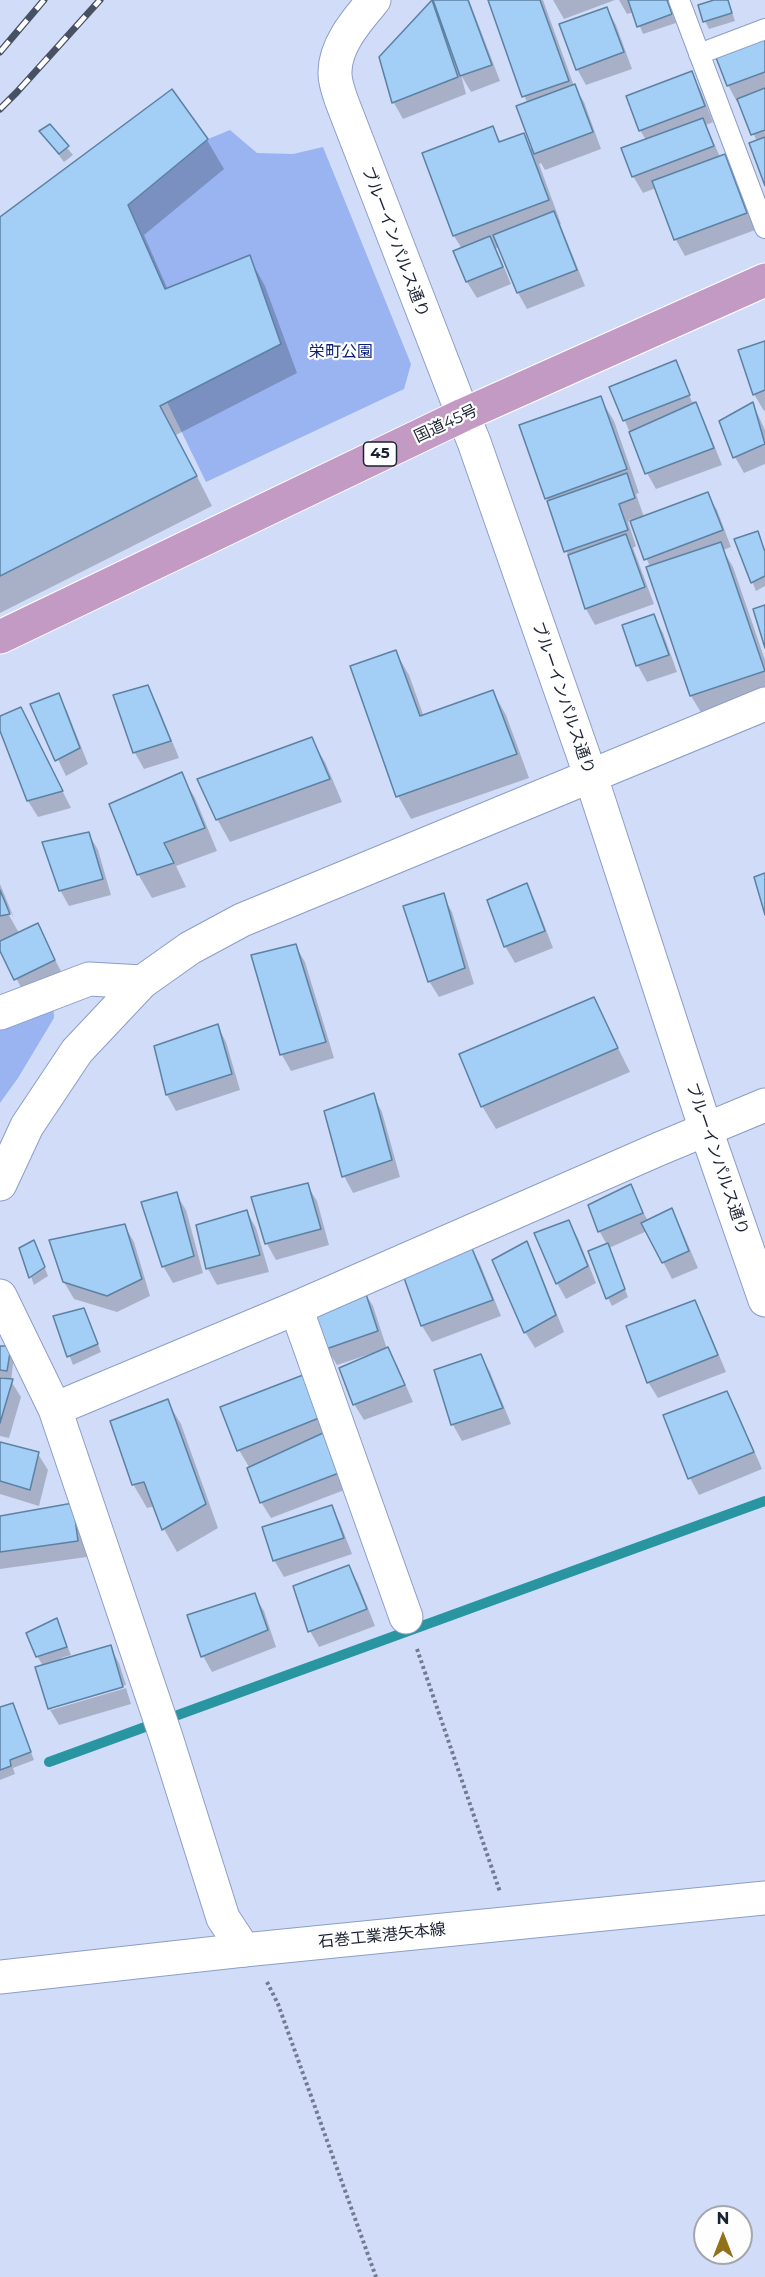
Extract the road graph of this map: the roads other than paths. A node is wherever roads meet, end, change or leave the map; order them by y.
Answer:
1 (374, 0) edge
2 (680, 0) edge
3 (765, 29) edge
4 (699, 54) junction
5 (765, 228) edge
6 (765, 280) edge
7 (463, 415) junction
8 (0, 637) edge
9 (765, 704) edge
10 (591, 777) junction
11 (142, 982) junction
12 (0, 1013) edge
13 (765, 1105) edge
14 (706, 1130) junction
15 (0, 1184) edge
16 (0, 1296) edge
17 (765, 1300) edge
18 (296, 1308) junction
19 (55, 1409) junction
20 (411, 1632) road end
21 (765, 1898) edge
22 (244, 1950) junction
23 (0, 1977) edge

1 - 7 street, ブルーインパルス通り
2 - 4 lane
3 - 4 lane
4 - 5 lane
6 - 7 highway, 国道45号 / 45
7 - 8 highway, 国道45号 / 45
7 - 10 street, ブルーインパルス通り
9 - 10 street
10 - 11 street
10 - 14 street, ブルーインパルス通り
11 - 12 street
11 - 15 street
13 - 14 street
14 - 17 street, ブルーインパルス通り
14 - 18 street
16 - 19 street
18 - 19 street
18 - 20 street
19 - 22 street
21 - 22 street, 石巻工業港矢本線
22 - 23 street, 石巻工業港矢本線

